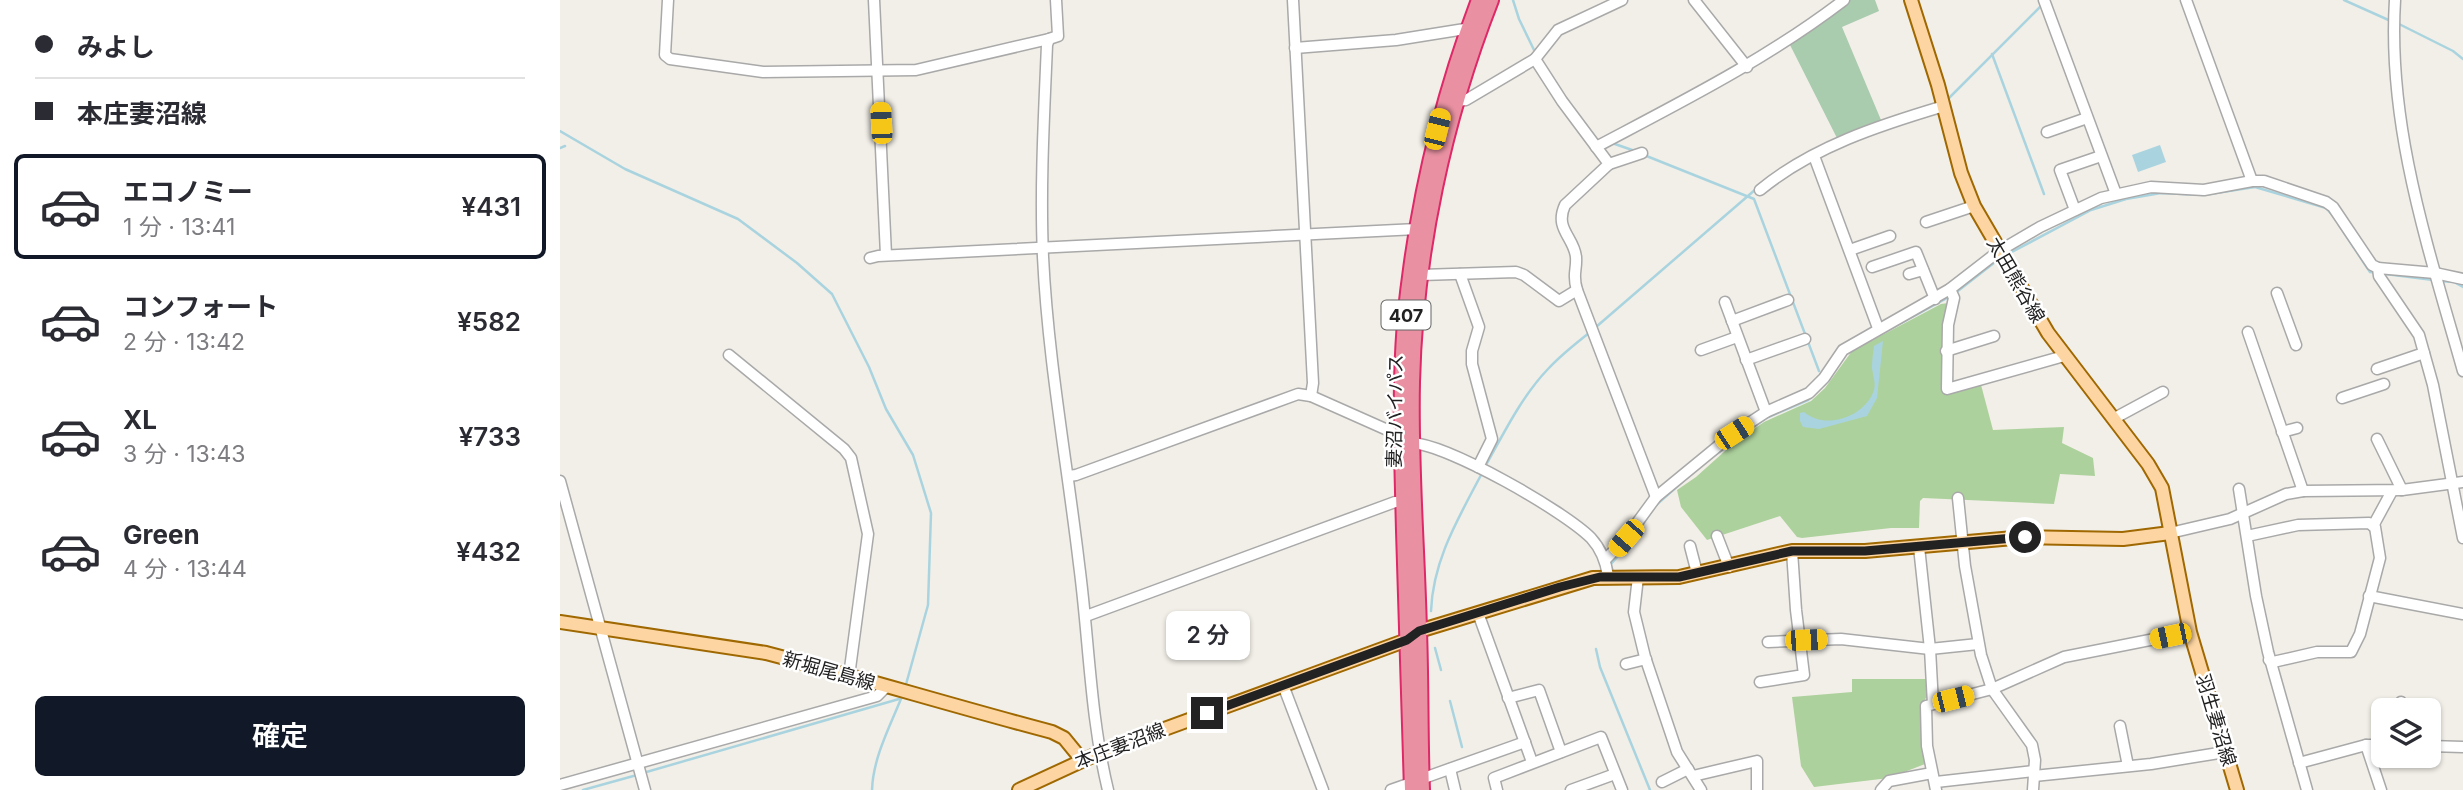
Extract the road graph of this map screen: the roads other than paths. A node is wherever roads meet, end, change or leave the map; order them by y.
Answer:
1 (668, 0) edge
2 (874, 0) edge
3 (1056, 0) edge
4 (1293, 0) edge
5 (1479, 0) edge
6 (1491, 0) edge
7 (1622, 0) edge
8 (1694, 0) edge
9 (1844, 0) edge
10 (1911, 0) edge
11 (2044, 0) edge
12 (2186, 0) edge
13 (2395, 0) edge
14 (1831, 4) edge
15 (1474, 29) junction
16 (1049, 39) junction
17 (1295, 47) junction
18 (1535, 59) junction
19 (1746, 67) junction
20 (878, 70) junction
21 (1456, 101) junction
22 (1944, 106) junction
23 (2087, 118) junction
24 (2047, 132) dead end
25 (1596, 147) junction
26 (1643, 153) dead end
27 (1814, 156) junction
28 (2101, 156) junction
29 (1609, 164) junction
30 (2252, 181) junction
31 (1760, 190) dead end
32 (2116, 194) junction
33 (1974, 206) junction
34 (2075, 210) junction
35 (1926, 222) dead end
36 (1417, 229) junction
37 (1305, 235) junction
38 (1890, 236) dead end
39 (1044, 246) junction
40 (1850, 250) junction
41 (1999, 251) junction
42 (886, 255) junction
43 (870, 258) dead end
44 (1872, 267) dead end
45 (2378, 268) junction
46 (1923, 270) junction
47 (2435, 273) junction
48 (1460, 274) junction
49 (1909, 274) dead end
50 (1421, 275) junction
51 (2463, 279) edge
52 (1577, 290) junction
53 (2277, 293) dead end
54 (1952, 294) junction
55 (1935, 299) junction
56 (1788, 300) dead end
57 (1725, 302) dead end
58 (1732, 321) junction
59 (1878, 328) junction
60 (2248, 332) dead end
61 (1994, 336) dead end
62 (1737, 337) junction
63 (1805, 340) dead end
64 (2296, 345) dead end
65 (1701, 350) dead end
66 (1946, 351) junction
67 (2424, 353) junction
68 (729, 355) dead end
69 (2064, 356) junction
70 (1746, 360) junction
71 (2377, 369) dead end
72 (2463, 371) edge
73 (2384, 384) dead end
74 (2163, 392) dead end
75 (1311, 396) junction
76 (2342, 398) dead end
77 (1766, 412) junction
78 (2113, 419) junction
79 (2297, 428) dead end
80 (2282, 432) junction
81 (1407, 439) junction
82 (2377, 439) dead end
83 (1478, 467) junction
84 (1069, 476) junction
85 (560, 481) edge
86 (2458, 482) edge
87 (2239, 489) dead end
88 (2303, 491) junction
89 (2397, 491) junction
90 (1656, 497) junction
91 (1958, 499) dead end
92 (1403, 502) junction
93 (2244, 513) junction
94 (2373, 526) junction
95 (2170, 533) junction
96 (1717, 536) dead end
97 (2248, 536) junction
98 (2463, 538) edge
99 (1961, 542) junction
100 (1690, 546) dead end
101 (1919, 547) junction
102 (1792, 551) junction
103 (1605, 560) junction
104 (1729, 567) junction
105 (1697, 573) junction
106 (1608, 576) junction
107 (1638, 577) junction
108 (2369, 596) junction
109 (1478, 614) junction
110 (2463, 614) edge
111 (1086, 616) junction
112 (560, 622) edge
113 (600, 628) junction
114 (2190, 632) junction
115 (1413, 636) junction
116 (1800, 640) junction
117 (1768, 642) dead end
118 (1978, 644) junction
119 (1930, 649) junction
120 (1646, 659) junction
121 (2270, 660) junction
122 (1626, 664) dead end
123 (849, 676) junction
124 (1760, 682) dead end
125 (1283, 685) junction
126 (886, 687) junction
127 (1992, 689) junction
128 (1508, 698) junction
129 (1933, 704) junction
130 (2120, 726) dead end
131 (1524, 742) junction
132 (2366, 746) junction
133 (2371, 746) edge
134 (2441, 746) edge
135 (2463, 747) edge
136 (1560, 752) junction
137 (2225, 752) junction
138 (1099, 753) junction
139 (1082, 760) junction
140 (1532, 762) junction
141 (638, 763) junction
142 (2299, 763) junction
143 (2128, 766) junction
144 (1450, 769) junction
145 (1690, 773) junction
146 (2034, 773) junction
147 (1615, 774) junction
148 (1662, 782) dead end
149 (1935, 782) edge
150 (560, 785) edge
151 (1417, 785) edge
152 (645, 790) edge
153 (1019, 790) edge
154 (1108, 790) edge
155 (1323, 790) edge
156 (1391, 790) edge
157 (1455, 790) edge
158 (1497, 790) edge
159 (1571, 790) edge
160 (1622, 790) edge
161 (1701, 790) edge
162 (1757, 790) edge
163 (1881, 790) edge
164 (2033, 790) edge
165 (2237, 790) edge
166 (2307, 790) edge
167 (2381, 790) edge

1 - 20 street
2 - 20 street
3 - 16 street
4 - 17 street
5 - 15 highway, 妻沼バイパス / 407
6 - 15 highway, 妻沼バイパス / 407
7 - 18 street
8 - 19 street
9 - 14 street
10 - 22 main road, 太田熊谷線
11 - 23 street
12 - 30 street
13 - 47 street
14 - 19 street
15 - 17 street
15 - 21 highway, 妻沼バイパス / 407
15 - 36 highway, 妻沼バイパス / 407
16 - 20 street
16 - 39 street
17 - 37 street
18 - 21 street
18 - 25 street
19 - 25 street
20 - 42 street
21 - 50 highway, 妻沼バイパス / 407
22 - 27 street
22 - 33 main road, 太田熊谷線
23 - 24 street
23 - 28 street
25 - 29 street
26 - 29 street
27 - 31 street
27 - 40 street
28 - 32 street
28 - 34 street
29 - 52 street
30 - 32 street
30 - 45 street
32 - 34 street
33 - 35 street
33 - 41 main road, 太田熊谷線
34 - 41 street
36 - 37 street
36 - 81 highway, 妻沼バイパス / 407
37 - 39 street
37 - 75 street
38 - 40 street
39 - 42 street
39 - 84 street
40 - 59 street
41 - 54 street
41 - 69 main road, 太田熊谷線
42 - 43 street
44 - 46 street
45 - 47 street
45 - 67 street
46 - 49 street
46 - 55 street
47 - 51 street
47 - 72 street
48 - 50 street
48 - 52 street
48 - 83 street
50 - 81 highway, 妻沼バイパス / 407
52 - 90 street
53 - 64 street
54 - 55 street
54 - 66 street
55 - 59 street
56 - 58 street
57 - 58 street
58 - 62 street
59 - 77 street
60 - 80 street
61 - 66 street
62 - 65 street
62 - 70 street
63 - 70 street
66 - 69 street
67 - 71 street
67 - 86 street
68 - 123 street
69 - 78 main road, 太田熊谷線
70 - 77 street
73 - 76 street
74 - 78 street
75 - 81 street
75 - 84 street
77 - 90 street
78 - 95 main road, 太田熊谷線
79 - 80 street
80 - 88 street
81 - 83 street
81 - 92 highway, 妻沼バイパス / 407
81 - 115 highway, 妻沼バイパス / 407
82 - 89 street
83 - 103 street
84 - 111 street
85 - 113 street
86 - 89 street
86 - 98 street
87 - 93 street
88 - 89 street
88 - 93 street
89 - 94 street
90 - 103 street
91 - 99 street
92 - 111 street
92 - 115 highway, 妻沼バイパス / 407
93 - 95 street
93 - 97 street
94 - 97 street
94 - 108 street
95 - 99 main road
95 - 114 main road, 羽生妻沼線
96 - 104 street
97 - 121 street
99 - 101 main road
99 - 118 street
100 - 105 street
101 - 102 main road
101 - 119 street
102 - 104 main road
102 - 116 street
103 - 106 street
104 - 105 main road
105 - 107 main road
106 - 107 main road
106 - 109 main road
107 - 120 street
108 - 110 street
108 - 121 street
109 - 115 main road
109 - 128 street
111 - 138 street
112 - 113 main road, 新堀尾島線
113 - 123 main road, 新堀尾島線
113 - 141 street
114 - 127 street
114 - 137 main road, 羽生妻沼線
115 - 125 main road, 本庄妻沼線
115 - 151 highway, 妻沼バイパス / 407
116 - 117 street
116 - 119 street
116 - 124 street
118 - 119 street
118 - 127 street
119 - 129 street
120 - 122 street
120 - 145 street
121 - 142 street
123 - 126 main road, 新堀尾島線
125 - 138 main road, 本庄妻沼線
125 - 155 street
126 - 139 main road, 新堀尾島線
126 - 141 street
127 - 129 street
127 - 146 street
128 - 131 street
128 - 136 street
129 - 149 street
130 - 143 street
131 - 140 street
131 - 144 street
132 - 133 street
132 - 142 street
132 - 167 street
134 - 135 street
136 - 140 street
136 - 147 street
137 - 143 street
137 - 165 main road, 羽生妻沼線
138 - 139 main road, 本庄妻沼線
138 - 154 street
139 - 153 main road, 本庄妻沼線
140 - 158 street
141 - 150 street
141 - 152 street
142 - 166 street
143 - 146 street
144 - 151 street
144 - 157 street
145 - 148 street
145 - 161 street
145 - 162 street
146 - 149 street
146 - 164 street
147 - 159 street
147 - 160 street
149 - 163 street
151 - 156 street

